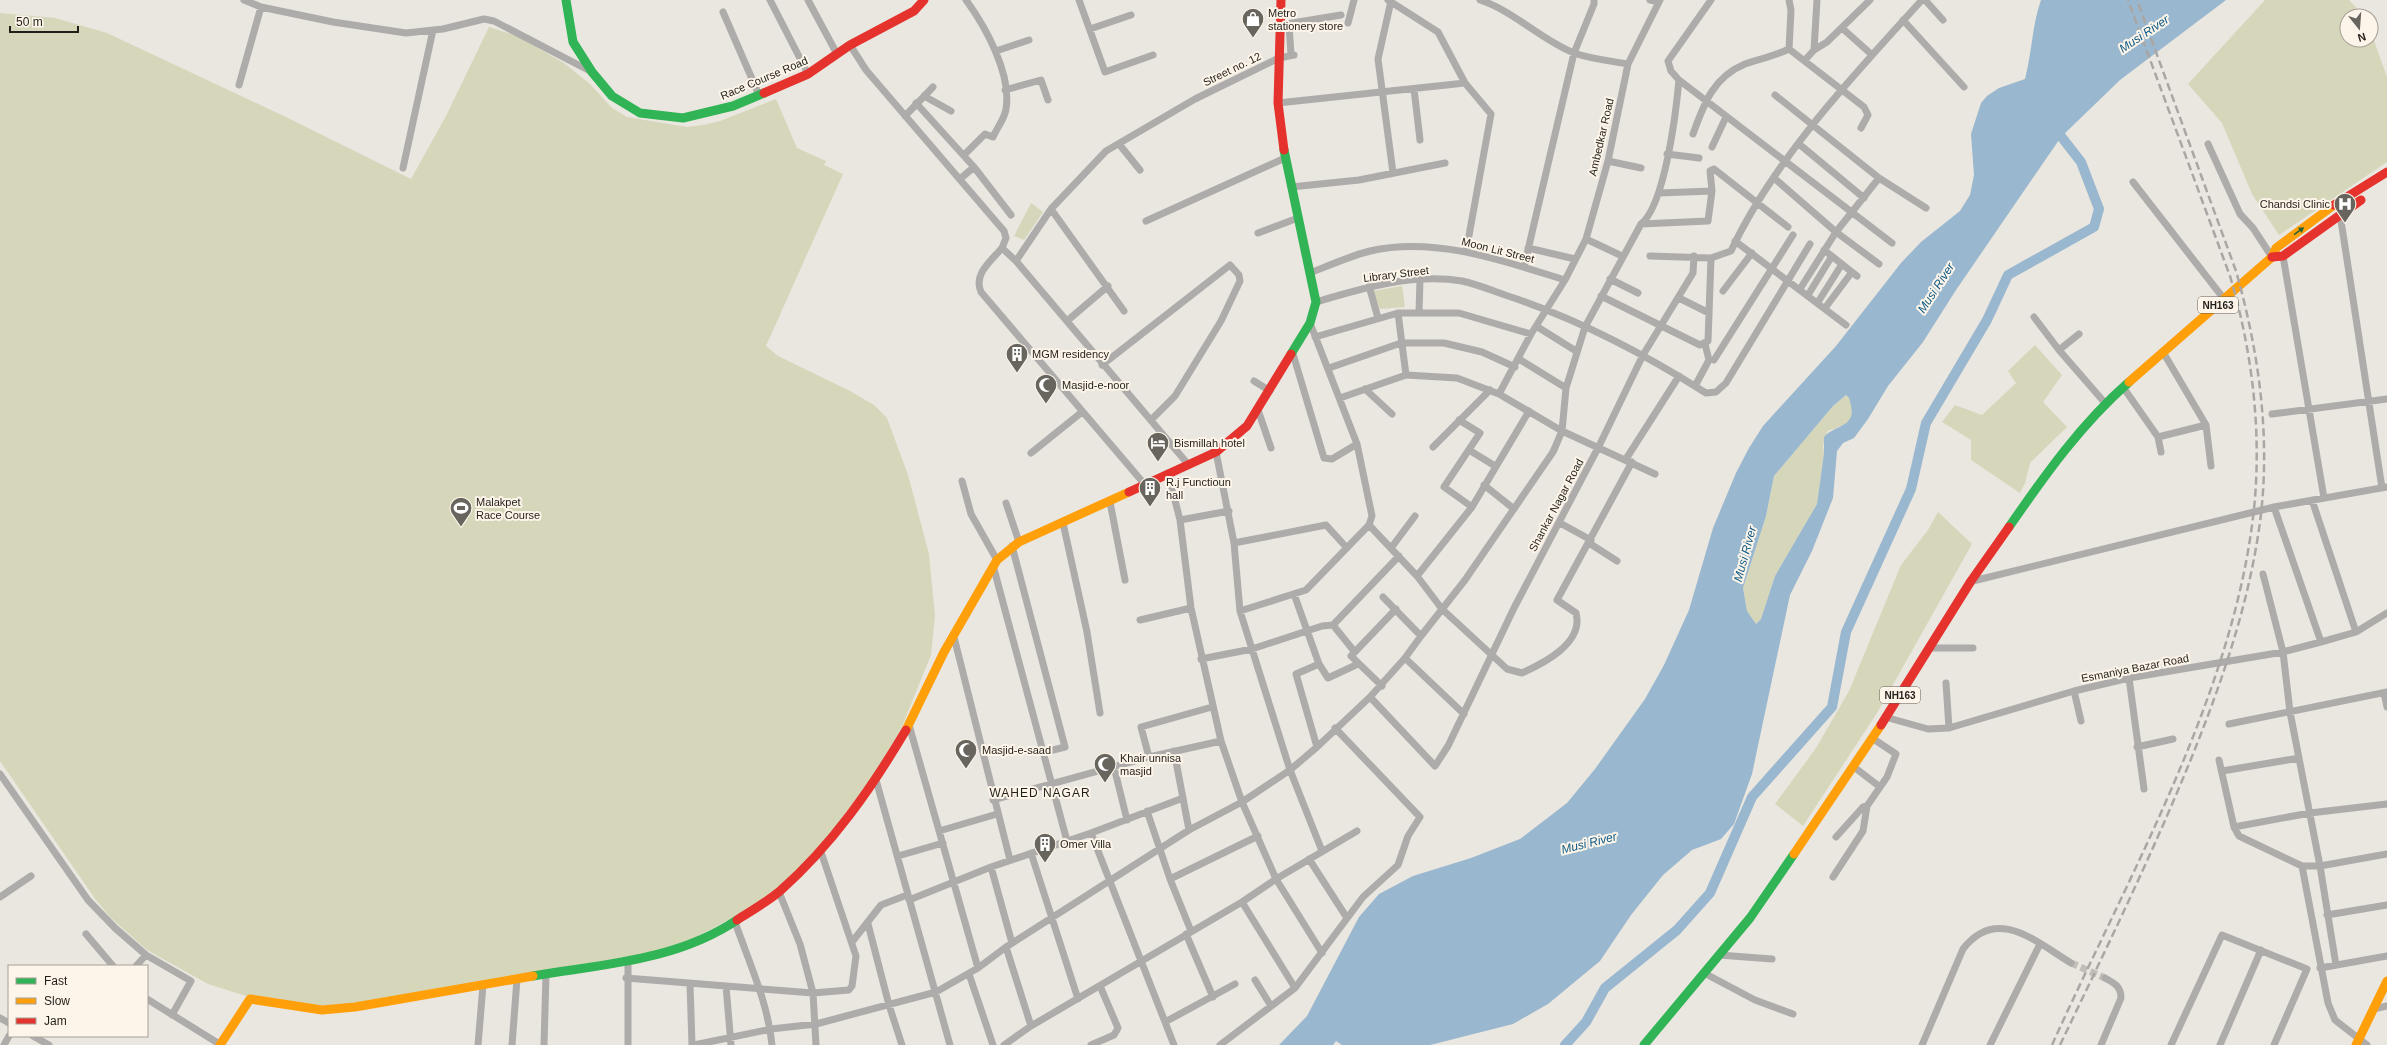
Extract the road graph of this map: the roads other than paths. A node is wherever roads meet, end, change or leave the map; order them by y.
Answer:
1 (244, 0) edge
2 (566, 0) edge
3 (770, 0) edge
4 (808, 0) edge
5 (924, 0) edge
6 (966, 0) edge
7 (1079, 0) edge
8 (1281, 0) edge
9 (1354, 0) edge
10 (1389, 0) edge
11 (1480, 0) edge
12 (1594, 0) edge
13 (1650, 0) edge
14 (1711, 0) edge
15 (1788, 0) edge
16 (1817, 0) edge
17 (1870, 0) edge
18 (1922, 0) edge
19 (1925, 0) edge
20 (1659, 1) edge
21 (1492, 2) edge
22 (261, 7) junction
23 (723, 12) dead end
24 (1131, 15) dead end
25 (1341, 15) dead end
26 (1903, 20) junction
27 (1943, 20) dead end
28 (1348, 23) dead end
29 (1285, 24) junction
30 (1842, 28) junction
31 (1090, 29) junction
32 (433, 30) junction
33 (1029, 40) dead end
34 (850, 45) junction
35 (1789, 48) junction
36 (1814, 50) junction
37 (996, 51) junction
38 (1574, 53) junction
39 (837, 54) junction
40 (1871, 54) junction
41 (1153, 55) dead end
42 (1279, 58) junction
43 (1805, 60) junction
44 (1628, 64) junction
45 (592, 72) junction
46 (808, 74) junction
47 (1678, 80) junction
48 (1465, 83) junction
49 (239, 85) dead end
50 (933, 87) dead end
51 (1964, 87) dead end
52 (1414, 89) junction
53 (1005, 90) junction
54 (1842, 90) junction
55 (1383, 93) junction
56 (759, 95) junction
57 (1775, 95) dead end
58 (924, 96) junction
59 (1048, 100) dead end
60 (1705, 101) junction
61 (916, 102) junction
62 (1278, 103) junction
63 (951, 111) dead end
64 (905, 116) junction
65 (1726, 117) junction
66 (1812, 126) junction
67 (1861, 128) dead end
68 (1694, 134) dead end
69 (1420, 140) dead end
70 (1119, 144) junction
71 (1799, 144) junction
72 (2208, 144) dead end
73 (1712, 147) dead end
74 (1667, 154) junction
75 (964, 155) junction
76 (1285, 158) junction
77 (1699, 158) dead end
78 (1608, 161) junction
79 (1445, 163) dead end
80 (1785, 163) junction
81 (974, 167) junction
82 (403, 168) dead end
83 (1641, 168) dead end
84 (1140, 170) dead end
85 (2387, 172) edge
86 (1393, 173) junction
87 (1774, 178) junction
88 (1879, 178) junction
89 (960, 179) junction
90 (2134, 182) dead end
91 (2387, 183) edge
92 (1291, 187) junction
93 (1712, 191) junction
94 (1659, 193) junction
95 (1864, 198) junction
96 (1756, 201) junction
97 (1926, 208) dead end
98 (1051, 209) junction
99 (1851, 214) junction
100 (2340, 214) junction
101 (1012, 215) dead end
102 (1298, 218) junction
103 (1146, 221) dead end
104 (1641, 224) junction
105 (1788, 227) dead end
106 (1836, 232) junction
107 (1258, 233) dead end
108 (1793, 235) dead end
109 (1586, 239) junction
110 (1735, 241) junction
111 (1892, 243) dead end
112 (1810, 244) dead end
113 (1002, 248) junction
114 (1528, 248) junction
115 (1824, 250) junction
116 (1466, 252) junction
117 (1752, 253) junction
118 (1622, 256) junction
119 (1650, 256) dead end
120 (1694, 256) junction
121 (1832, 256) junction
122 (2283, 256) junction
123 (2272, 257) junction
124 (1711, 258) junction
125 (1575, 259) junction
126 (1016, 261) junction
127 (1842, 264) junction
128 (1879, 264) dead end
129 (1524, 267) junction
130 (1773, 268) junction
131 (1310, 273) junction
132 (1420, 279) junction
133 (1610, 279) junction
134 (1565, 280) junction
135 (1789, 281) junction
136 (1108, 286) junction
137 (1369, 286) junction
138 (1800, 289) junction
139 (1723, 291) dead end
140 (1638, 294) dead end
141 (1808, 295) junction
142 (1601, 296) junction
143 (1679, 298) junction
144 (2224, 299) junction
145 (1316, 302) junction
146 (1818, 302) junction
147 (1547, 308) junction
148 (1825, 308) junction
149 (1124, 311) dead end
150 (1398, 313) junction
151 (1419, 313) junction
152 (1709, 313) junction
153 (1378, 318) junction
154 (2034, 318) dead end
155 (1067, 321) junction
156 (1310, 323) junction
157 (1663, 325) junction
158 (1846, 325) dead end
159 (1536, 326) junction
160 (1585, 327) junction
161 (1531, 334) junction
162 (2079, 334) dead end
163 (1315, 337) junction
164 (1401, 343) junction
165 (1706, 344) junction
166 (2059, 350) junction
167 (1576, 351) junction
168 (2163, 352) junction
169 (1293, 354) junction
170 (1643, 355) junction
171 (1519, 359) junction
172 (1714, 360) dead end
173 (1102, 365) junction
174 (1515, 367) junction
175 (1329, 368) junction
176 (1406, 375) junction
177 (1679, 376) junction
178 (1254, 381) dead end
179 (1695, 386) junction
180 (2123, 387) junction
181 (1566, 388) junction
182 (1365, 389) junction
183 (1490, 390) junction
184 (1270, 391) junction
185 (1499, 394) junction
186 (1340, 398) junction
187 (2387, 399) edge
188 (2370, 402) junction
189 (2105, 403) junction
190 (2308, 409) junction
191 (1258, 410) junction
192 (1530, 411) junction
193 (1082, 412) junction
194 (1392, 414) dead end
195 (2272, 414) dead end
196 (1151, 420) junction
197 (1459, 420) junction
198 (2206, 426) junction
199 (1562, 431) junction
200 (2158, 436) junction
201 (1357, 444) junction
202 (1599, 446) junction
203 (1433, 447) dead end
204 (1271, 448) dead end
205 (1469, 450) junction
206 (1216, 452) junction
207 (2161, 452) dead end
208 (1031, 453) dead end
209 (1629, 461) junction
210 (1188, 463) junction
211 (1495, 466) junction
212 (2211, 466) dead end
213 (1168, 473) junction
214 (1655, 474) dead end
215 (962, 481) dead end
216 (1484, 485) junction
217 (1146, 486) junction
218 (2384, 487) edge
219 (2324, 498) junction
220 (2312, 500) junction
221 (1110, 502) junction
222 (1006, 503) dead end
223 (1472, 507) junction
224 (2274, 507) junction
225 (1514, 509) junction
226 (1229, 511) junction
227 (1415, 516) dead end
228 (1180, 520) junction
229 (1064, 522) junction
230 (1560, 523) junction
231 (1369, 525) junction
232 (1590, 542) junction
233 (1234, 543) junction
234 (1016, 544) junction
235 (1348, 548) junction
236 (1391, 548) junction
237 (1399, 556) junction
238 (1617, 561) dead end
239 (996, 565) junction
240 (2263, 574) dead end
241 (1417, 576) junction
242 (1125, 580) dead end
243 (1971, 582) junction
244 (1294, 594) junction
245 (1383, 597) dead end
246 (1191, 608) junction
247 (1396, 609) junction
248 (1442, 609) junction
249 (1240, 611) junction
250 (2387, 613) edge
251 (1140, 620) dead end
252 (1333, 625) junction
253 (1307, 632) junction
254 (2356, 632) junction
255 (1421, 636) junction
256 (954, 637) junction
257 (2321, 642) junction
258 (1252, 648) junction
259 (1930, 648) junction
260 (1973, 648) dead end
261 (1354, 651) junction
262 (2283, 652) junction
263 (1492, 656) junction
264 (1406, 658) junction
265 (1201, 659) junction
266 (1319, 664) junction
267 (1358, 664) junction
268 (2130, 678) junction
269 (1946, 683) dead end
270 (1382, 686) junction
271 (2074, 691) junction
272 (2386, 692) edge
273 (1370, 697) junction
274 (2387, 706) edge
275 (1212, 707) junction
276 (2290, 712) junction
277 (1100, 713) dead end
278 (1464, 714) junction
279 (1885, 717) junction
280 (2081, 720) dead end
281 (2229, 724) dead end
282 (909, 725) junction
283 (1335, 728) junction
284 (1949, 728) junction
285 (1872, 738) junction
286 (2173, 739) dead end
287 (1221, 741) junction
288 (1317, 747) junction
289 (2137, 747) junction
290 (1174, 751) junction
291 (1045, 752) junction
292 (1149, 757) junction
293 (2299, 758) junction
294 (2219, 760) dead end
295 (1114, 767) junction
296 (1854, 767) junction
297 (1290, 770) junction
298 (2222, 771) junction
299 (0, 774) edge
300 (876, 780) junction
301 (1052, 784) junction
302 (1880, 787) junction
303 (2144, 789) dead end
304 (1183, 798) junction
305 (993, 800) junction
306 (1242, 802) junction
307 (2387, 804) edge
308 (1867, 806) junction
309 (1147, 811) junction
310 (2310, 813) junction
311 (997, 814) junction
312 (1127, 820) junction
313 (2234, 827) junction
314 (1189, 830) junction
315 (939, 831) junction
316 (1357, 831) dead end
317 (1091, 833) junction
318 (1258, 836) junction
319 (1836, 837) dead end
320 (1067, 841) junction
321 (943, 843) junction
322 (1160, 850) junction
323 (1322, 851) junction
324 (821, 852) junction
325 (1031, 853) junction
326 (2387, 854) edge
327 (898, 856) junction
328 (1309, 859) junction
329 (1010, 860) junction
330 (2302, 866) junction
331 (2320, 866) junction
332 (991, 867) junction
333 (31, 876) dead end
334 (1833, 877) dead end
335 (1170, 879) junction
336 (1276, 879) junction
337 (1108, 881) junction
338 (955, 883) junction
339 (779, 892) junction
340 (0, 896) edge
341 (908, 898) junction
342 (1242, 902) junction
343 (2387, 905) edge
344 (2327, 915) junction
345 (1347, 918) junction
346 (1051, 919) junction
347 (735, 922) junction
348 (868, 924) junction
349 (1188, 933) junction
350 (86, 934) dead end
351 (852, 942) junction
352 (2040, 944) junction
353 (1009, 945) junction
354 (2261, 950) junction
355 (1322, 953) junction
356 (146, 955) junction
357 (1719, 955) junction
358 (2387, 956) edge
359 (1772, 959) dead end
360 (1140, 962) junction
361 (628, 963) junction
362 (2071, 963) tunnel mouth
363 (112, 965) edge
364 (137, 965) edge
365 (2336, 965) junction
366 (978, 968) junction
367 (2320, 968) junction
368 (1704, 973) junction
369 (546, 974) junction
370 (969, 974) junction
371 (626, 978) junction
372 (2105, 978) tunnel mouth
373 (517, 979) junction
374 (1255, 980) dead end
375 (2387, 981) edge
376 (690, 984) junction
377 (1235, 984) dead end
378 (483, 985) junction
379 (726, 986) junction
380 (1100, 986) junction
381 (759, 988) junction
382 (1295, 988) junction
383 (936, 992) junction
384 (813, 993) junction
385 (1213, 996) junction
386 (1078, 999) junction
387 (148, 1000) edge
388 (889, 1005) junction
389 (1271, 1006) junction
390 (2387, 1006) edge
391 (2374, 1009) junction
392 (1792, 1014) dead end
393 (172, 1015) junction
394 (1165, 1022) junction
395 (816, 1024) junction
396 (1031, 1026) junction
397 (771, 1030) junction
398 (35, 1037) edge
399 (731, 1042) edge
400 (1105, 1042) edge
401 (2358, 1042) edge
402 (49, 1045) edge
403 (220, 1045) edge
404 (478, 1045) edge
405 (512, 1045) edge
406 (544, 1045) edge
407 (628, 1045) edge
408 (693, 1045) edge
409 (772, 1045) edge
410 (816, 1045) edge
411 (902, 1045) edge
412 (950, 1045) edge
413 (993, 1045) edge
414 (1004, 1045) edge
415 (1091, 1045) edge
416 (1174, 1045) edge
417 (1220, 1045) edge
418 (1644, 1045) edge
419 (1922, 1045) edge
420 (1990, 1045) edge
421 (2101, 1045) edge
422 (2171, 1045) edge
423 (2220, 1045) edge
424 (2274, 1045) edge
425 (2367, 1045) edge

1 - 22 street
2 - 45 main road, Race Course Road
3 - 46 street
4 - 39 street
5 - 34 main road, Race Course Road
6 - 37 street
7 - 31 street
8 - 29 main road
9 - 28 street
10 - 48 street
10 - 55 street
11 - 21 street
12 - 38 street
13 - 20 street
14 - 47 street
15 - 35 street
16 - 36 street
17 - 30 street
18 - 26 street
19 - 27 street
20 - 44 street, Ambedkar Road
21 - 38 street
22 - 32 street
22 - 49 street
23 - 56 street
24 - 31 street
25 - 29 street
26 - 40 street
26 - 51 street
29 - 42 main road
29 - 42 street, Street no. 12
30 - 36 street
30 - 40 street
31 - 41 street
32 - 45 street
32 - 82 street
33 - 37 street
34 - 39 main road, Race Course Road
34 - 64 street
35 - 43 street
35 - 60 street
36 - 43 street
37 - 53 street
38 - 44 street
38 - 114 street
39 - 46 main road, Race Course Road
40 - 54 street
42 - 62 main road
42 - 70 street, Street no. 12
43 - 54 street
44 - 78 street, Ambedkar Road
45 - 56 main road, Race Course Road
46 - 56 main road, Race Course Road
47 - 60 street
47 - 74 street
48 - 52 street
48 - 116 street
50 - 58 street
52 - 55 street
52 - 69 street
53 - 59 street
53 - 75 street
54 - 66 street
54 - 67 street
55 - 62 street
55 - 86 street
57 - 66 street
58 - 61 street
58 - 63 street
60 - 65 street
60 - 68 street
61 - 64 street
61 - 75 street
62 - 76 main road
64 - 89 street
65 - 73 street
65 - 80 street
66 - 71 street
66 - 88 street
70 - 84 street
70 - 98 street, Street no. 12
71 - 80 street
71 - 95 street
72 - 123 street
74 - 77 street
74 - 94 street
75 - 81 street
76 - 92 main road
76 - 103 street
78 - 83 street
78 - 109 street, Ambedkar Road
79 - 86 street
80 - 87 street
80 - 99 street
81 - 89 street
81 - 101 street
123 -> 85 main road, NH163
86 - 92 street
87 - 96 street
87 - 106 street
88 - 95 street
88 - 97 street
89 - 113 street
90 - 144 street
91 - 100 main road
92 - 102 main road
93 - 94 street
93 - 96 street
93 - 104 street
94 - 104 street
95 - 99 street
96 - 105 street
96 - 110 street
98 - 126 street, Street no. 12
98 - 136 street
99 - 106 street
99 - 111 street
100 - 122 main road
100 - 188 street
102 - 107 street
102 - 131 main road
104 - 118 street
106 - 115 street
106 - 128 street
108 - 130 street
109 - 118 street
109 - 125 street, Ambedkar Road
110 - 117 street
110 - 124 street
112 - 135 street
113 - 126 street
113 - 193 street
114 - 125 street
114 - 129 street
115 - 121 street
115 - 138 street
116 - 129 street, Moon Lit Street
116 - 131 street, Moon Lit Street
117 - 130 street
117 - 139 street
118 - 133 street
119 - 120 street
120 - 124 street
120 - 143 street, Shankar Nagar Road
121 - 127 street
121 - 141 street
122 - 123 main road
122 - 190 street
123 - 144 main road, NH163
124 - 152 street
125 - 134 street, Ambedkar Road
126 - 155 street
127 - 146 street
127 - 148 street
129 - 134 street, Moon Lit Street
130 - 135 street
130 - 172 street
131 - 145 main road
132 - 137 street, Library Street
132 - 147 street, Library Street
132 - 151 street
133 - 140 street
133 - 142 street
134 - 147 street, Ambedkar Road
135 - 138 street
135 - 179 street, Library Street
136 - 149 street
136 - 155 street
137 - 145 street, Library Street
137 - 153 street
138 - 141 street
141 - 146 street
142 - 157 street
142 - 160 street
143 - 152 street
143 - 157 street, Shankar Nagar Road
144 - 168 main road, NH163
145 - 156 main road
146 - 148 street
147 - 159 street, Ambedkar Road
147 - 160 street, Library Street
148 - 158 street
150 - 151 street
150 - 153 street
150 - 164 street
151 - 161 street
152 - 165 street
153 - 163 street
154 - 166 street
155 - 173 street
156 - 163 street
156 - 169 main road
157 - 165 street
157 - 170 street, Shankar Nagar Road
159 - 161 street, Ambedkar Road
159 - 167 street
160 - 167 street
160 - 170 street, Library Street
161 - 171 street, Ambedkar Road
162 - 166 street
163 - 175 street
164 - 174 street
164 - 175 street
164 - 176 street
165 - 179 street
166 - 189 street
167 - 181 street
168 - 180 main road, NH163
168 - 198 street
169 - 184 main road
169 - 201 street
170 - 177 street, Library Street
170 - 202 street, Shankar Nagar Road
171 - 174 street, Ambedkar Road
171 - 181 street
173 - 196 street
173 - 196 street
174 - 185 street, Ambedkar Road
175 - 186 street
176 - 182 street
176 - 183 street
177 - 179 street, Library Street
177 - 209 street
178 - 184 street
180 - 189 main road, NH163
180 - 200 street
181 - 199 street
182 - 186 street
182 - 194 street
183 - 185 street
183 - 197 street
184 - 191 main road
185 - 192 street
186 - 201 street
187 - 188 street
188 - 190 street
188 - 218 street
189 - 243 main road, NH163
190 - 195 street
190 - 219 street
191 - 204 street
191 - 206 main road
192 - 199 street
192 - 211 street
193 - 208 street
193 - 217 street
196 - 210 street
197 - 203 street
197 - 205 street
198 - 200 street
198 - 212 street
199 - 202 street
199 - 225 street
200 - 207 street
201 - 231 street
202 - 209 street
202 - 230 street, Shankar Nagar Road
205 - 211 street
205 - 223 street
206 - 210 main road
206 - 226 street
209 - 214 street
209 - 232 street
210 - 213 main road
211 - 216 street
213 - 217 main road
213 - 228 street
215 - 239 street
216 - 223 street
216 - 225 street
217 - 221 main road
218 - 219 street
219 - 220 street
220 - 224 street
220 - 254 street
221 - 229 main road
221 - 242 street
222 - 234 street
223 - 241 street
224 - 243 street
224 - 257 street
225 - 248 street
226 - 228 street
226 - 233 street
227 - 236 street
228 - 246 street
229 - 234 main road
229 - 277 street
230 - 232 street
230 - 263 street, Shankar Nagar Road
231 - 235 street
231 - 236 street
232 - 238 street
232 - 263 street
233 - 235 street
233 - 249 street
234 - 239 main road
234 - 291 street
235 - 244 street
236 - 237 street
237 - 241 street
237 - 252 street
239 - 256 main road
239 - 291 street
240 - 262 street
241 - 248 street
243 - 259 main road, NH163
244 - 249 street
244 - 253 street
245 - 247 street
246 - 251 street
246 - 265 street
247 - 255 street
247 - 261 street
248 - 255 street
248 - 263 street
249 - 258 street
250 - 254 street, Esmaniya Bazar Road
252 - 253 street
252 - 261 street
253 - 258 street
253 - 266 street
254 - 257 street, Esmaniya Bazar Road
255 - 264 street
256 - 282 main road
256 - 305 street
257 - 262 street, Esmaniya Bazar Road
258 - 265 street
258 - 297 street
259 - 260 street
259 - 279 main road, NH163
261 - 267 street
262 - 268 street, Esmaniya Bazar Road
262 - 276 street
263 - 278 street, Shankar Nagar Road
264 - 270 street
264 - 278 street
265 - 275 street
266 - 267 street
266 - 288 street
267 - 270 street
268 - 271 street, Esmaniya Bazar Road
268 - 289 street
269 - 284 street
270 - 273 street
271 - 280 street
271 - 284 street, Esmaniya Bazar Road
272 - 274 street
272 - 276 street
273 - 278 street, Shankar Nagar Road
273 - 283 street
275 - 287 street
275 - 292 street
276 - 281 street
276 - 293 street
279 - 284 street, Esmaniya Bazar Road
279 - 285 main road, NH163
282 - 300 main road
282 - 315 street
283 - 288 street
283 - 345 street
285 - 296 main road, NH163
285 - 302 street
286 - 289 street
287 - 290 street
287 - 306 street
288 - 297 street
289 - 303 street
290 - 292 street
290 - 304 street
291 - 301 street
292 - 295 street
293 - 298 street
293 - 310 street
294 - 298 street
295 - 301 street
295 - 312 street
296 - 302 street
296 - 357 main road, NH163
297 - 306 street
297 - 323 street
298 - 313 street
299 - 356 street
300 - 324 main road
300 - 327 street
301 - 305 street
301 - 320 street
302 - 308 street
304 - 309 street
304 - 314 street
305 - 311 street
306 - 314 street
306 - 318 street
307 - 310 street
308 - 319 street
308 - 334 street
309 - 312 street
309 - 322 street
310 - 313 street
310 - 331 street
311 - 315 street
311 - 329 street
312 - 317 street
313 - 330 street
314 - 322 street
315 - 321 street
316 - 323 street
317 - 320 street
317 - 337 street
318 - 335 street
318 - 336 street
320 - 325 street
321 - 327 street
321 - 338 street
322 - 335 street
322 - 337 street
323 - 328 street
324 - 339 main road
324 - 351 street
325 - 329 street
325 - 346 street
326 - 331 street
327 - 341 street
328 - 336 street
328 - 345 street
329 - 332 street
330 - 331 street
330 - 367 street
331 - 344 street
332 - 338 street
332 - 353 street
333 - 340 street
335 - 349 street
336 - 342 street
336 - 355 street
337 - 346 street
337 - 360 street
338 - 341 street
338 - 366 street
339 - 347 main road
339 - 384 street
341 - 348 street
341 - 383 street
342 - 349 street
342 - 382 street
343 - 344 street
344 - 365 street
345 - 355 street
346 - 353 street
346 - 386 street
347 - 361 main road
347 - 381 street
348 - 351 street
348 - 388 street
349 - 360 street
349 - 385 street
350 - 363 street
351 - 384 street
352 - 362 street
352 - 419 street
352 - 420 street
353 - 366 street
353 - 396 street
354 - 422 street
354 - 423 street
354 - 424 street
355 - 382 street
356 - 364 street
356 - 393 street
357 - 359 street
357 - 368 main road, NH163
358 - 365 street
360 - 380 street
360 - 394 street
361 - 369 main road
361 - 371 street
365 - 367 street
366 - 370 street
367 - 401 street
368 - 392 street
368 - 418 main road, NH163
369 - 373 main road
369 - 406 street
370 - 383 street
370 - 413 street
371 - 376 street
371 - 407 street
372 - 421 street
373 - 378 main road
373 - 405 street
374 - 389 street
375 - 391 main road
376 - 379 street
376 - 408 street
377 - 385 street
378 - 403 main road
378 - 404 street
379 - 381 street
379 - 399 street
380 - 386 street
380 - 400 street
381 - 384 street
381 - 397 street
382 - 389 street
383 - 388 street
383 - 412 street
384 - 395 street
385 - 394 street
386 - 396 street
387 - 393 street
388 - 395 street
388 - 411 street
389 - 417 street
390 - 391 street
391 - 401 main road
393 - 403 street
394 - 416 street
395 - 397 street
395 - 410 street
396 - 414 street
397 - 399 street
397 - 409 street
398 - 402 street
399 - 408 street
400 - 415 street
401 - 425 street

